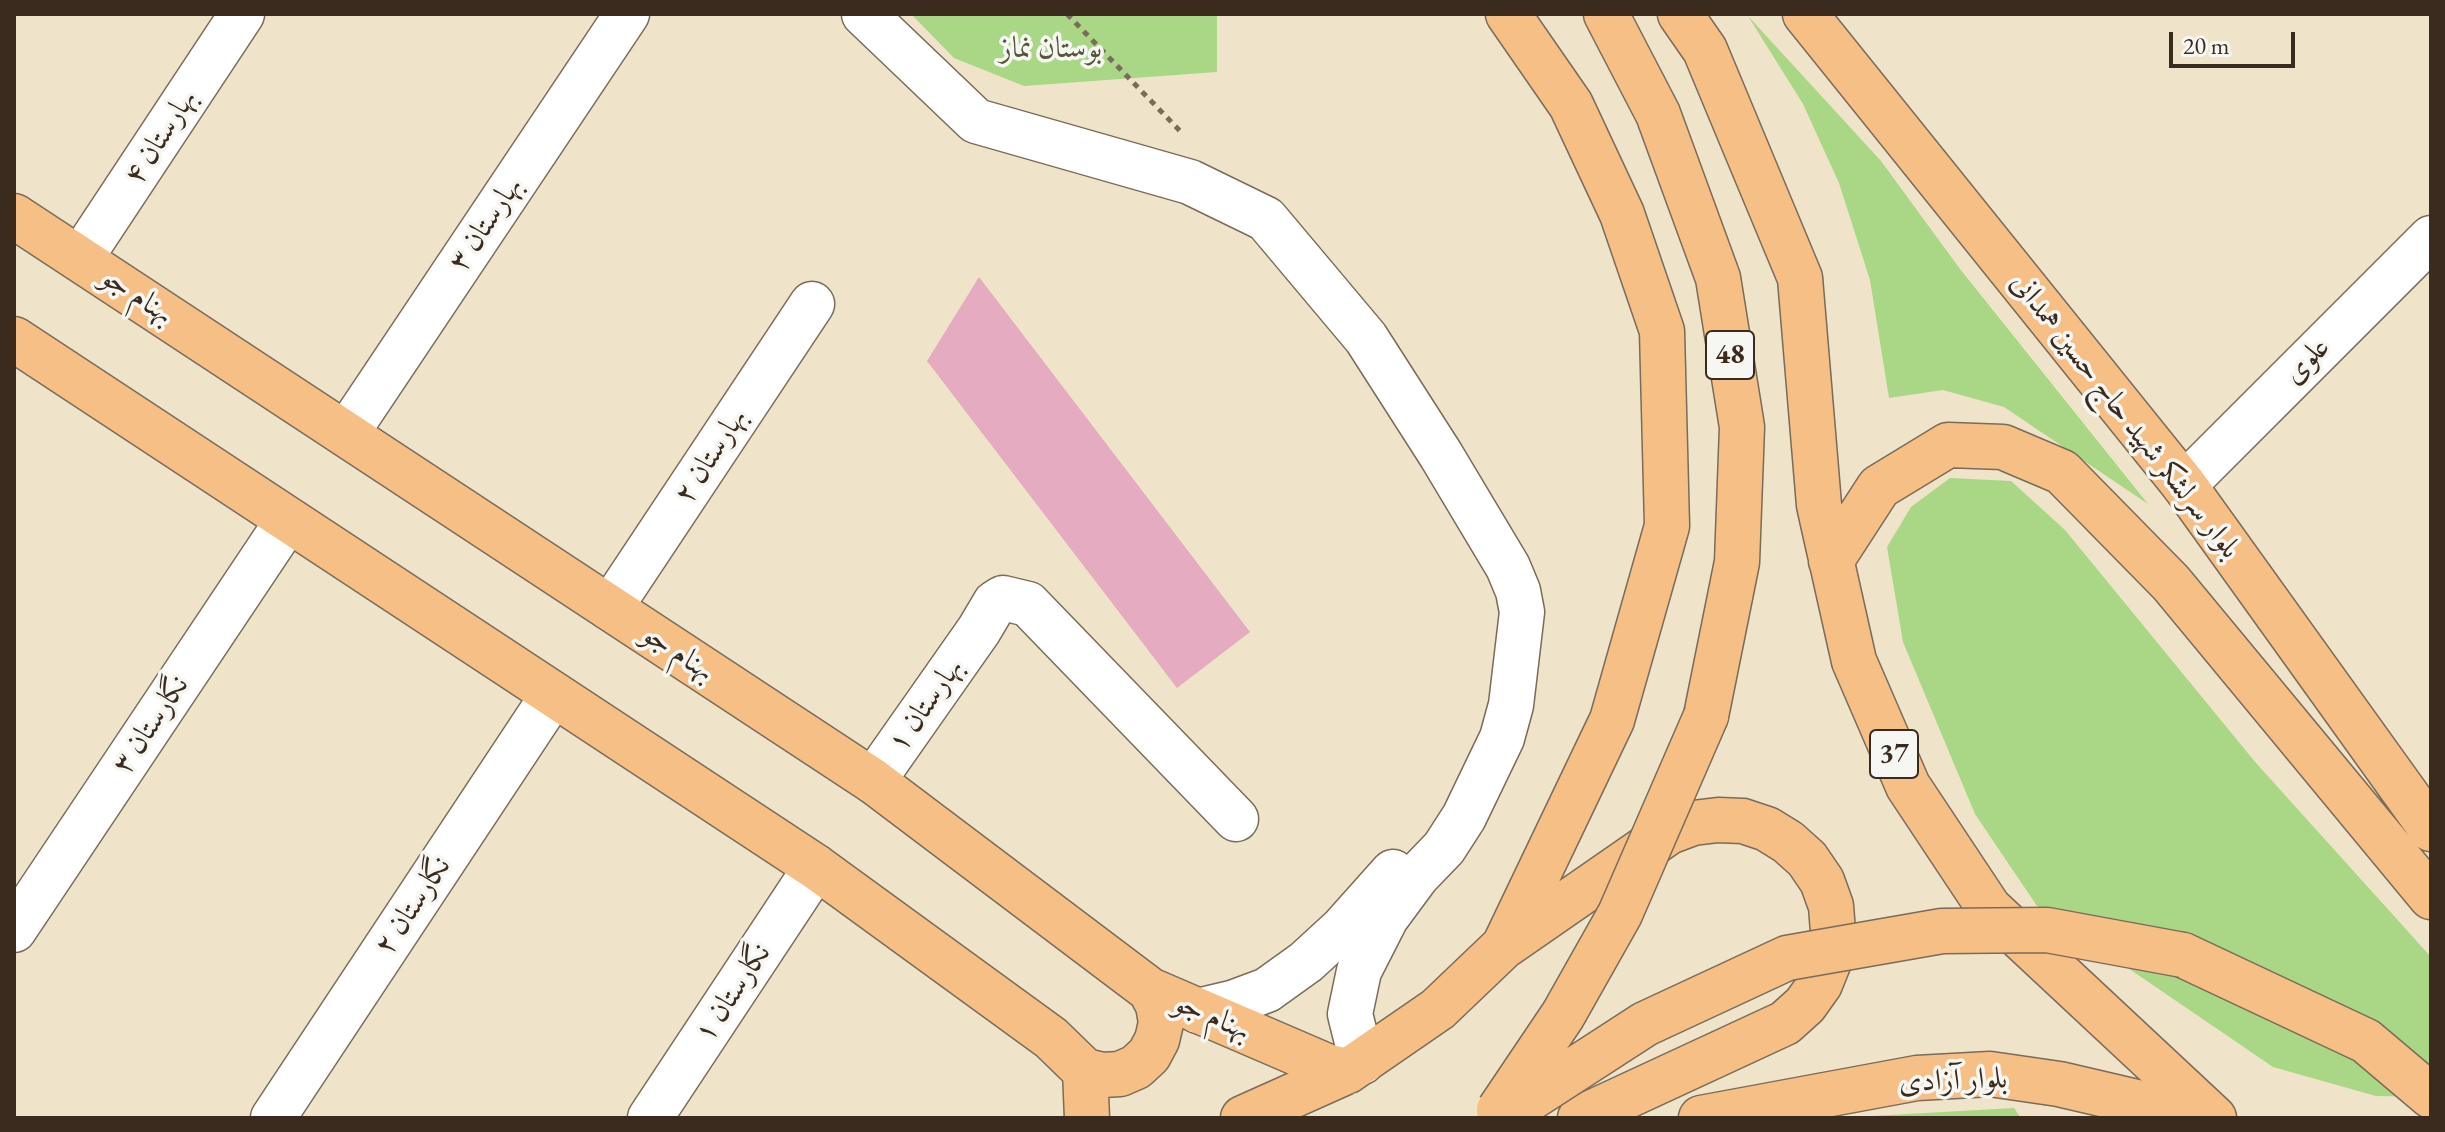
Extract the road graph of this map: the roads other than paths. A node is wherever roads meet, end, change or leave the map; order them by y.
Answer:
1 (242, 14) edge
2 (627, 14) edge
3 (864, 14) edge
4 (1508, 14) edge
5 (1606, 14) edge
6 (1680, 14) edge
7 (1805, 14) edge
8 (14, 216) edge
9 (2431, 238) edge
10 (80, 259) junction
11 (812, 304) dead end
12 (17, 348) edge
13 (346, 434) junction
14 (1441, 455) junction
15 (2184, 485) junction
16 (288, 520) junction
17 (1831, 561) junction
18 (610, 608) junction
19 (553, 695) junction
20 (873, 781) junction
21 (1236, 819) dead end
22 (2431, 829) edge
23 (816, 867) junction
24 (2431, 897) edge
25 (14, 930) edge
26 (1504, 946) junction
27 (1150, 990) junction
28 (1198, 1011) junction
29 (1355, 1066) junction
30 (1085, 1071) junction
31 (2431, 1096) edge
32 (273, 1118) edge
33 (650, 1118) edge
34 (1087, 1118) edge
35 (1243, 1118) edge
36 (1494, 1118) edge
37 (1500, 1118) edge
38 (1580, 1118) edge
39 (1701, 1118) edge
40 (2205, 1118) edge
41 (2214, 1118) edge

1 - 10 street, بهارستان ۴
2 - 13 street, بهارستان ۳
3 - 14 street
4 - 26 main road
5 - 36 main road, 48, bridge
6 - 17 main road, 37
7 - 15 main road, بلوار سرلشکر شهید حاج حسین همدانی
8 - 10 main road, بهنام جو
9 - 15 street, علوی
10 - 13 main road, بهنام جو
11 - 18 street, بهارستان ۲
12 - 16 main road
13 - 18 main road, بهنام جو
14 - 28 street
14 - 29 street
15 - 22 main road, بلوار سرلشکر شهید حاج حسین همدانی
16 - 19 main road
16 - 25 street, نگارستان ۳
17 - 24 main road
17 - 41 main road, 37
18 - 20 main road, بهنام جو
19 - 23 main road
19 - 32 street, نگارستان ۲
20 - 21 street, بهارستان ۱
20 - 27 main road, بهنام جو
23 - 30 main road
23 - 33 street, نگارستان ۱
26 - 29 main road
26 - 38 main road
27 - 28 main road, بهنام جو
27 - 30 main road
28 - 29 main road, بهنام جو
29 - 35 main road
30 - 34 main road
31 - 37 main road, bridge
39 - 40 main road, بلوار آزادی

